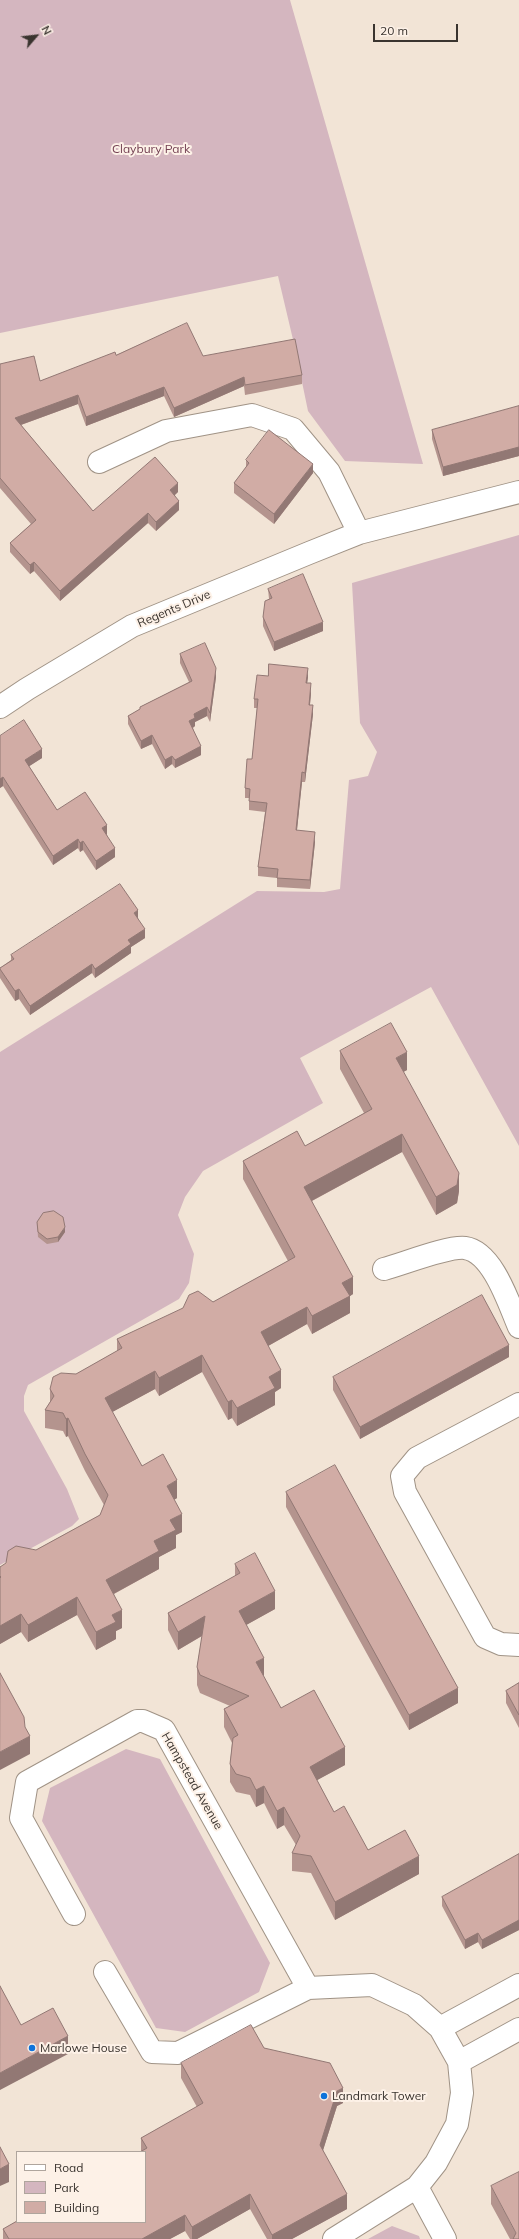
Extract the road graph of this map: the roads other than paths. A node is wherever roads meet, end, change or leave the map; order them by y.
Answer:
1 (99, 462) dead end
2 (519, 492) edge
3 (359, 533) junction
4 (0, 707) edge
5 (384, 1269) dead end
6 (519, 1327) edge
7 (519, 1404) edge
8 (519, 1646) edge
9 (74, 1914) dead end
10 (105, 1972) dead end
11 (519, 1984) edge
12 (308, 1988) junction
13 (440, 2028) junction
14 (519, 2029) edge
15 (458, 2062) junction
16 (417, 2187) junction
17 (334, 2239) edge
18 (445, 2239) edge

1 - 3 street
2 - 3 street, Regents Drive
3 - 4 street, Regents Drive
5 - 6 street
7 - 8 street
9 - 12 street, Hampstead Avenue
10 - 12 street
11 - 13 street
12 - 13 street
13 - 15 street
14 - 15 street
15 - 16 street
16 - 17 street
16 - 18 street

